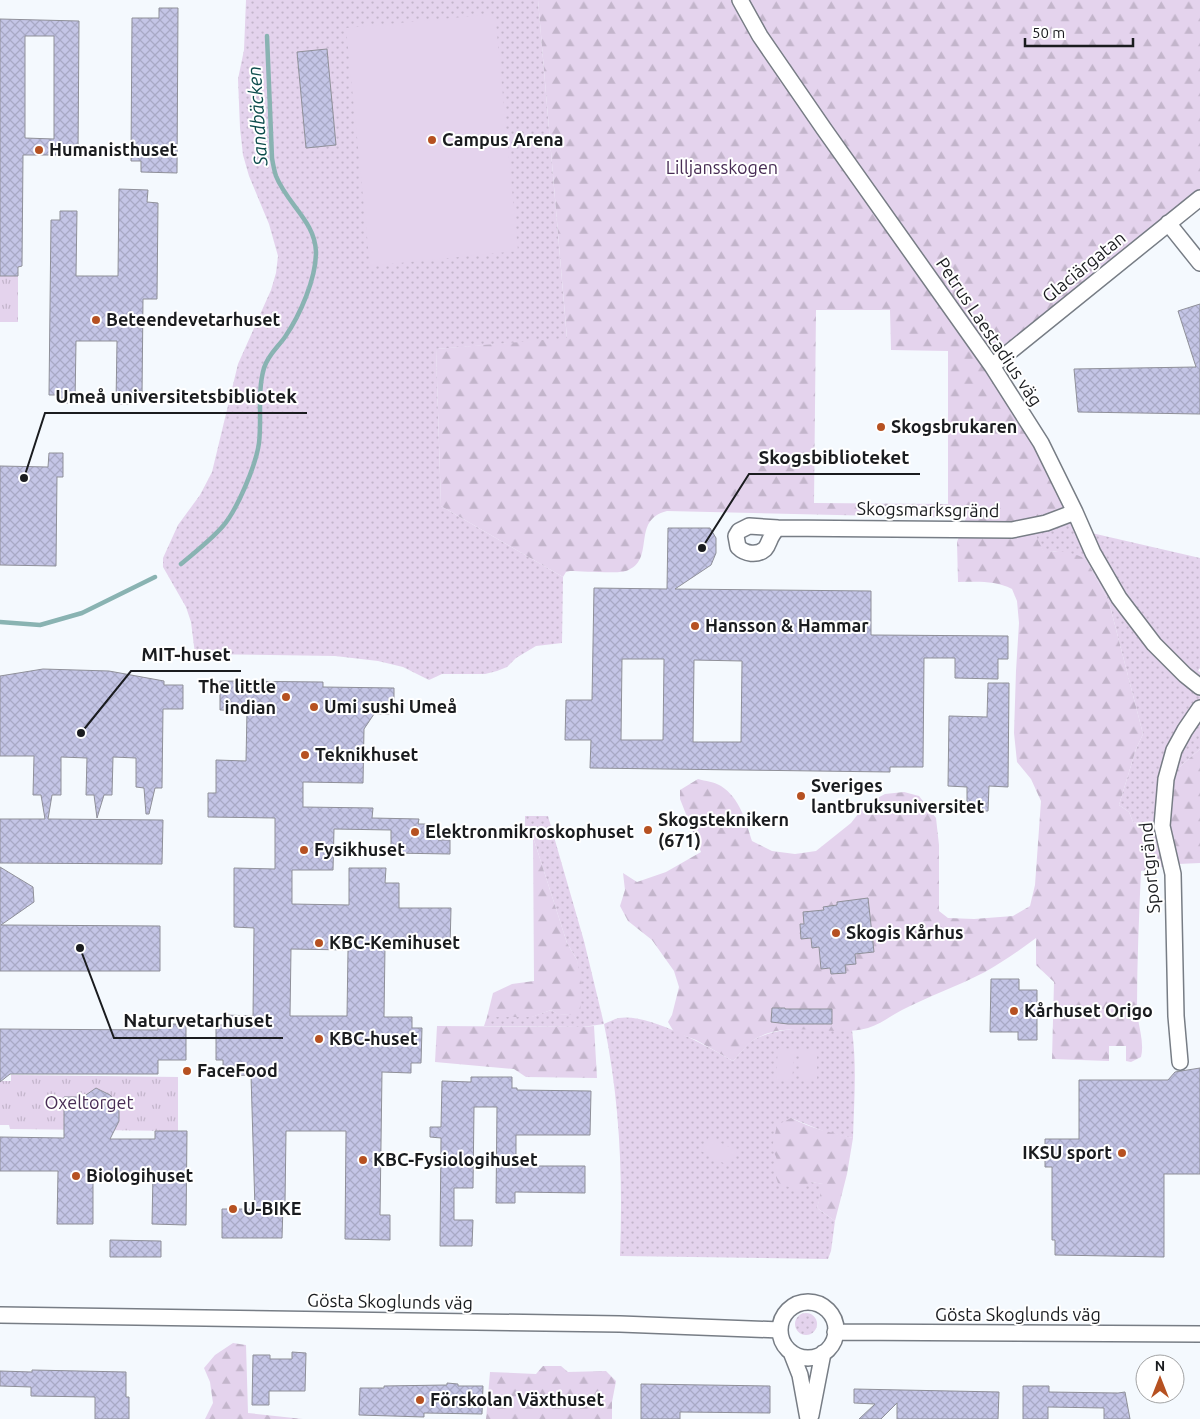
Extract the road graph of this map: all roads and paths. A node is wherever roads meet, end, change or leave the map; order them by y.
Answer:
1 (740, 0) edge
2 (1200, 198) edge
3 (1168, 223) junction
4 (1200, 263) edge
5 (992, 366) junction
6 (1075, 512) junction
7 (778, 528) dead end
8 (1200, 687) edge
9 (1200, 708) edge
10 (1180, 1062) dead end
11 (0, 1315) edge
12 (780, 1330) junction
13 (835, 1332) junction
14 (1200, 1334) edge
15 (792, 1352) junction
16 (823, 1353) junction
17 (809, 1419) edge

1 - 5 street, Petrus Laestadius väg
2 - 3 street, Glaciärgatan
3 - 4 street
3 - 5 street, Glaciärgatan
5 - 6 street, Petrus Laestadius väg
6 - 7 street, Skogsmarksgränd
6 - 8 street, Petrus Laestadius väg
9 - 10 street, Sportgränd
11 - 12 street, Gösta Skoglunds väg
12 - 13 street
12 - 15 street
13 - 14 street, Gösta Skoglunds väg
13 - 16 street
15 - 16 street
15 - 17 street
16 - 17 street

